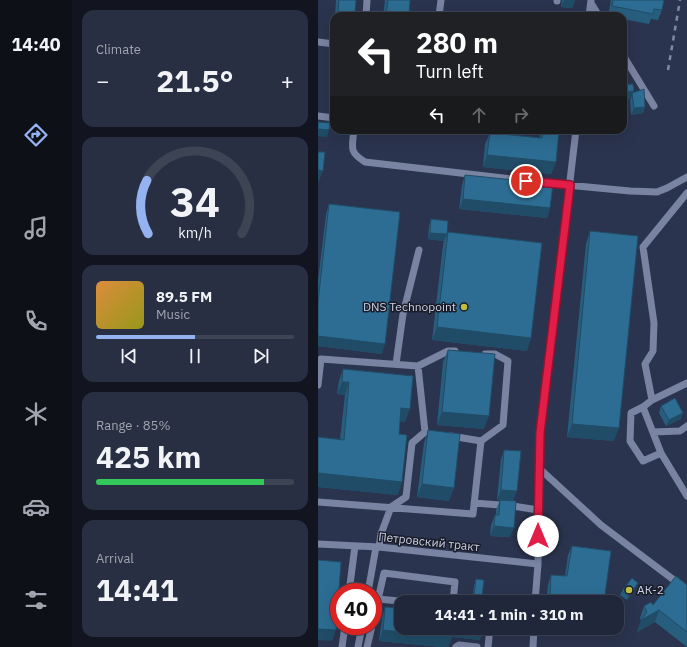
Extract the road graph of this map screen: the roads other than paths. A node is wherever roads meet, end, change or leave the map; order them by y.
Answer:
1 (368, 0) edge
2 (441, 0) edge
3 (591, 2) edge
4 (366, 12) edge
5 (440, 12) edge
6 (590, 12) edge
7 (597, 12) edge
8 (318, 42) edge
9 (330, 44) edge
10 (627, 62) edge
11 (654, 106) dead end
12 (318, 116) edge
13 (330, 118) edge
14 (354, 134) edge
15 (576, 134) edge
16 (687, 177) edge
17 (570, 185) junction
18 (687, 193) edge
19 (419, 250) dead end
20 (464, 352) edge
21 (479, 353) edge
22 (396, 364) junction
23 (418, 366) junction
24 (687, 383) edge
25 (318, 386) edge
26 (652, 400) junction
27 (643, 407) junction
28 (687, 426) edge
29 (653, 432) junction
30 (446, 435) edge
31 (481, 441) junction
32 (661, 453) junction
33 (540, 469) junction
34 (687, 496) edge
35 (318, 502) edge
36 (474, 503) junction
37 (391, 507) junction
38 (538, 510) junction
39 (318, 540) edge
40 (318, 544) edge
41 (338, 545) junction
42 (355, 546) junction
43 (377, 547) junction
44 (538, 564) junction
45 (350, 583) edge
46 (370, 583) edge
47 (382, 583) edge
48 (687, 590) edge
49 (454, 595) edge
50 (536, 595) edge
51 (382, 599) edge
52 (394, 600) edge
53 (344, 635) edge
54 (360, 635) edge
55 (370, 635) edge
56 (489, 635) edge
57 (534, 635) edge
58 (342, 647) edge
59 (358, 647) edge
60 (367, 647) edge
61 (456, 647) edge
62 (477, 647) edge
63 (488, 647) edge
64 (533, 647) edge

1 - 4 street
2 - 5 street
3 - 6 street
3 - 7 street
8 - 9 street
10 - 11 street
12 - 13 street
14 - 17 street
15 - 17 street
16 - 17 street
17 - 33 street
18 - 26 street
19 - 22 street
20 - 23 street
21 - 31 street
22 - 23 street
22 - 25 street
23 - 37 street
24 - 26 street
26 - 27 street
27 - 29 street
27 - 32 street
28 - 29 street
29 - 32 street
30 - 31 street
31 - 36 street
32 - 34 street
33 - 38 street
33 - 48 street
35 - 37 street
36 - 37 street
36 - 38 street
37 - 43 street
38 - 44 street
39 - 41 street
40 - 41 street, Петровский тракт
41 - 42 street, Петровский тракт
42 - 43 street, Петровский тракт
42 - 45 street
43 - 44 street, Петровский тракт
43 - 46 street
44 - 50 street
47 - 49 street
51 - 52 street
53 - 58 street
54 - 59 street
55 - 60 street
56 - 63 street
57 - 64 street
61 - 62 street

